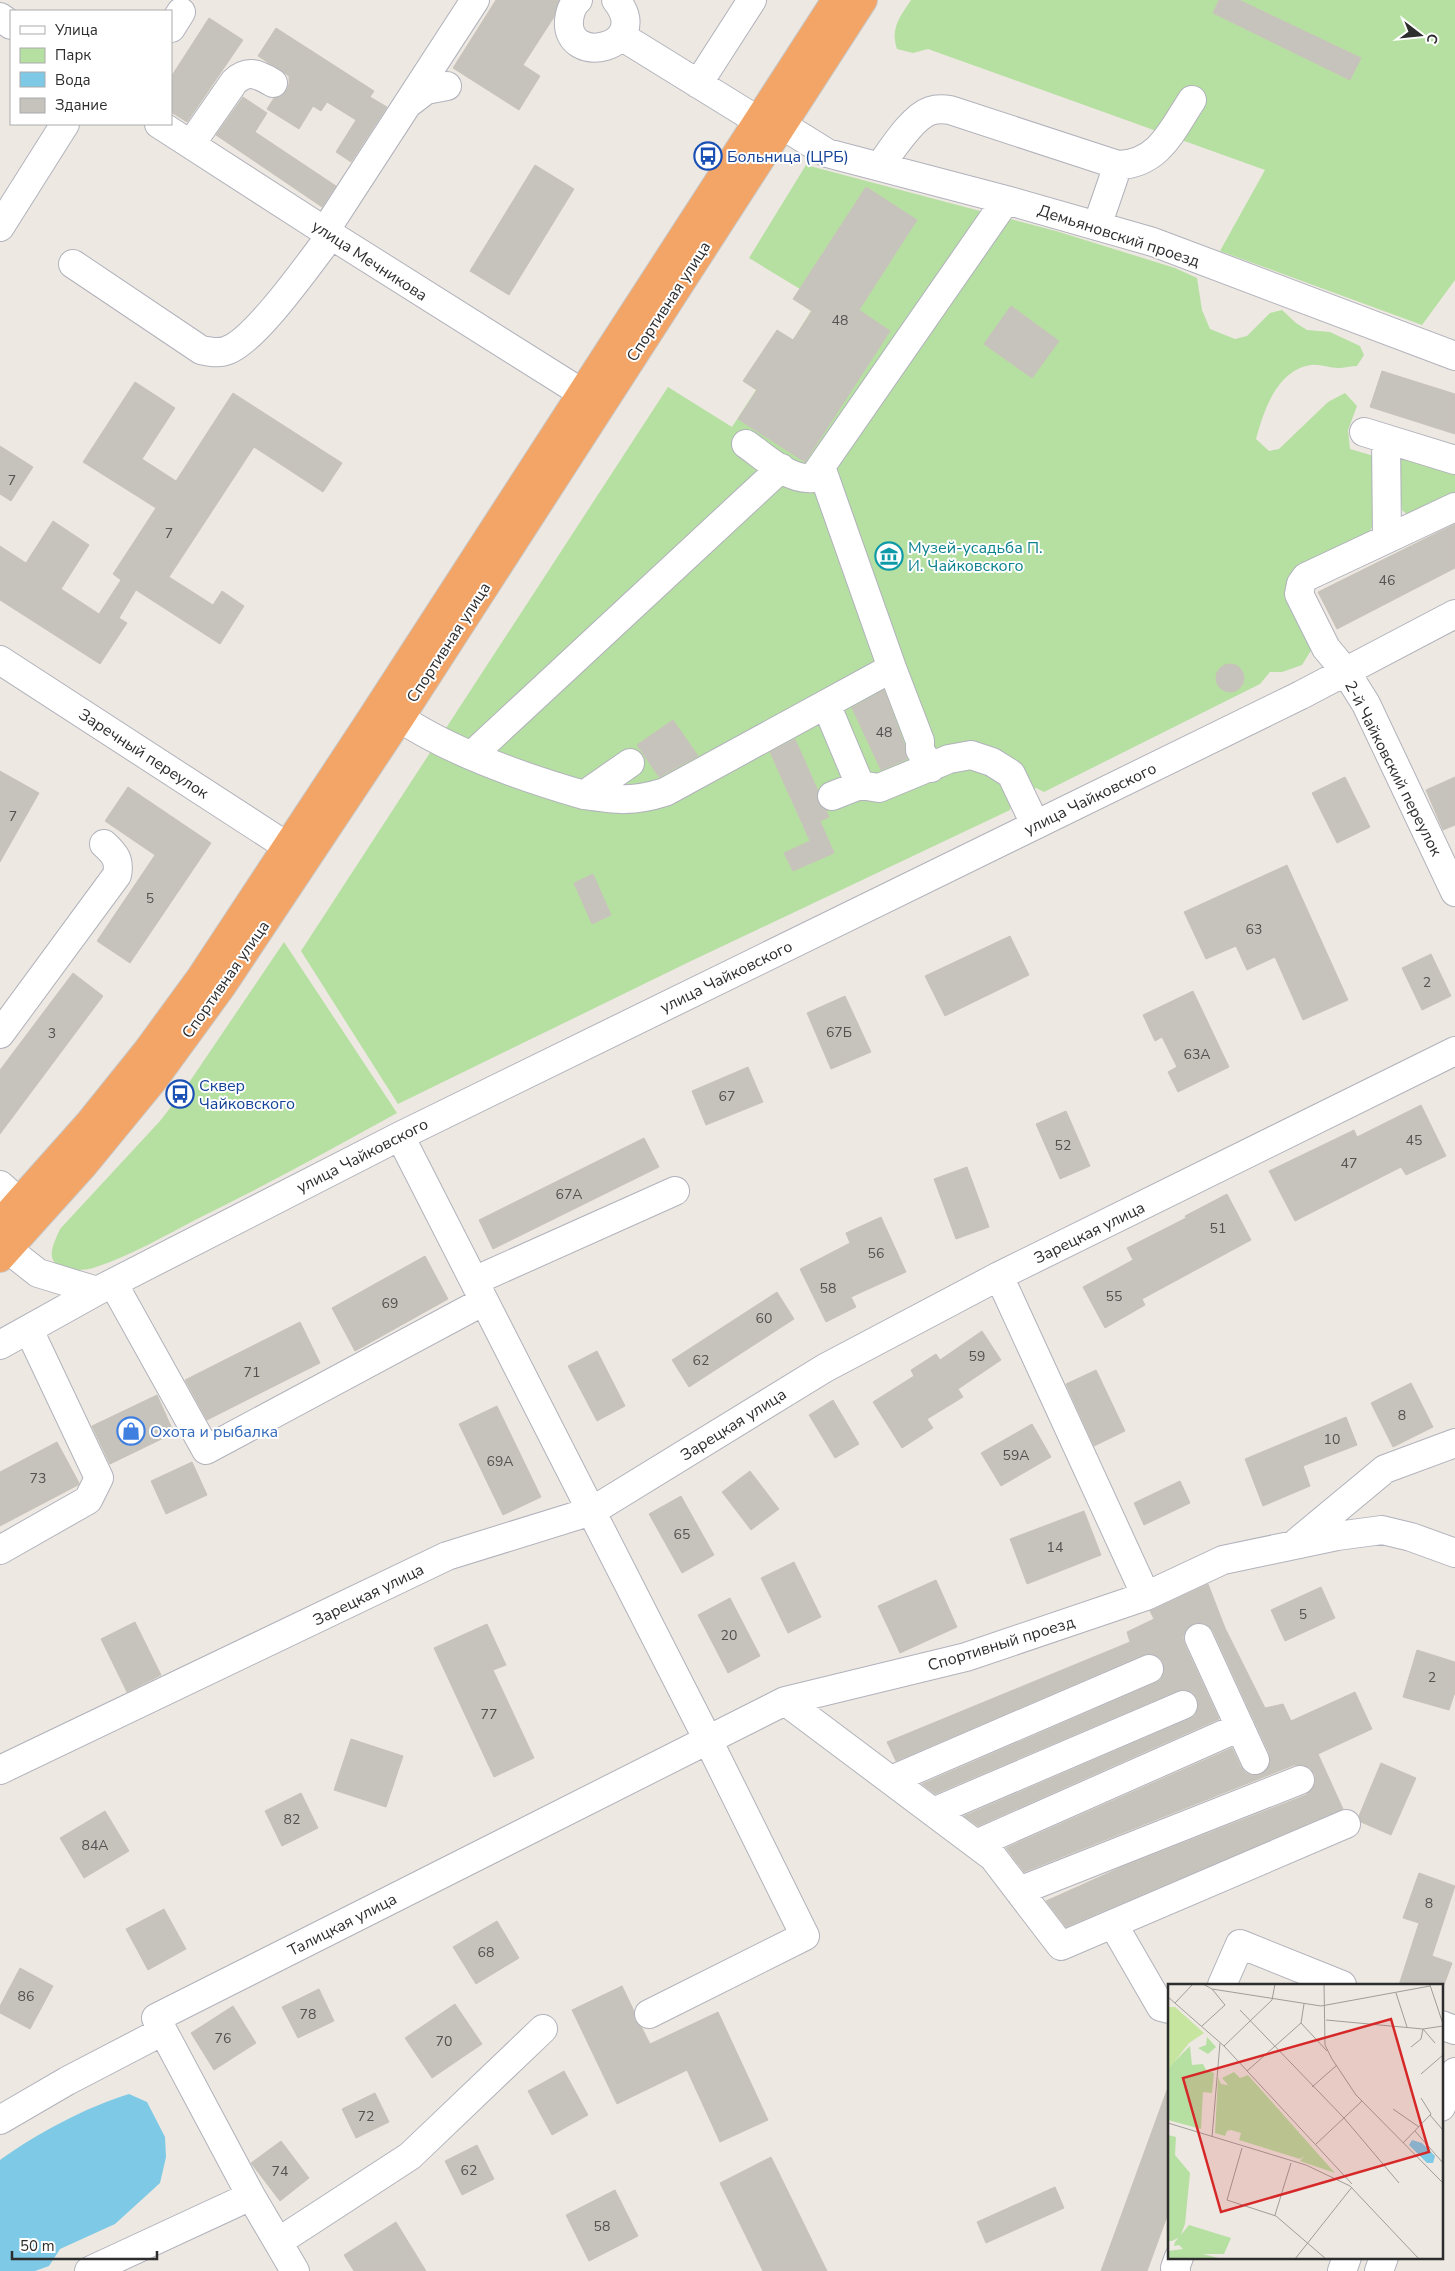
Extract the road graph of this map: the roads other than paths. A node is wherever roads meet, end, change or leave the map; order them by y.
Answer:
1 (475, 0) edge
2 (578, 0) edge
3 (616, 0) edge
4 (752, 0) edge
5 (836, 0) edge
6 (863, 0) edge
7 (621, 36) junction
8 (273, 83) dead end
9 (698, 84) junction
10 (447, 86) dead end
11 (1192, 100) dead end
12 (408, 104) junction
13 (770, 123) junction
14 (64, 125) edge
15 (161, 125) edge
16 (191, 144) junction
17 (1118, 165) junction
18 (880, 166) junction
19 (1006, 200) junction
20 (1097, 226) junction
21 (0, 227) edge
22 (328, 233) junction
23 (73, 264) dead end
24 (1455, 356) edge
25 (582, 393) junction
26 (746, 444) dead end
27 (1455, 460) edge
28 (821, 467) junction
29 (782, 468) junction
30 (1455, 507) edge
31 (1387, 538) junction
32 (1455, 614) edge
33 (0, 660) edge
34 (892, 668) junction
35 (1346, 672) junction
36 (826, 704) junction
37 (400, 718) junction
38 (473, 754) junction
39 (630, 763) dead end
40 (931, 768) junction
41 (860, 785) junction
42 (584, 795) junction
43 (832, 796) dead end
44 (1035, 824) junction
45 (104, 844) dead end
46 (288, 847) junction
47 (1455, 892) edge
48 (0, 1034) edge
49 (1455, 1051) edge
50 (400, 1136) junction
51 (674, 1191) dead end
52 (10, 1194) edge
53 (0, 1223) edge
54 (3, 1250) edge
55 (998, 1276) junction
56 (105, 1287) junction
57 (479, 1291) junction
58 (29, 1330) junction
59 (0, 1345) edge
60 (1455, 1443) edge
61 (592, 1511) junction
62 (1294, 1545) junction
63 (0, 1550) edge
64 (1455, 1553) edge
65 (1146, 1596) junction
66 (1199, 1638) dead end
67 (1149, 1669) dead end
68 (785, 1701) junction
69 (1184, 1705) dead end
70 (1240, 1727) junction
71 (708, 1740) junction
72 (1256, 1760) dead end
73 (0, 1770) edge
74 (891, 1780) junction
75 (1300, 1780) dead end
76 (933, 1812) junction
77 (1346, 1824) dead end
78 (976, 1844) junction
79 (1019, 1891) junction
80 (1113, 1924) junction
81 (1222, 1984) edge
82 (1340, 1984) edge
83 (1168, 2009) edge
84 (649, 2014) dead end
85 (1442, 2025) edge
86 (543, 2029) dead end
87 (1455, 2030) edge
88 (163, 2032) junction
89 (1455, 2072) edge
90 (1442, 2104) edge
91 (0, 2120) edge
92 (251, 2196) junction
93 (278, 2242) junction
94 (1179, 2258) edge
95 (1347, 2258) edge
96 (1384, 2258) edge
97 (89, 2271) edge
98 (295, 2271) edge
99 (1176, 2271) edge
100 (1342, 2271) edge
101 (1379, 2271) edge

1 - 12 street
2 - 7 street
3 - 7 street
4 - 9 street
5 - 13 highway, Спортивная улица
6 - 13 highway, Спортивная улица
7 - 9 street, Демьяновский проезд
8 - 16 street
9 - 13 street, Демьяновский проезд
10 - 12 street
11 - 17 street
12 - 22 street
13 - 18 street, Демьяновский проезд
13 - 25 highway, Спортивная улица
13 - 37 highway, Спортивная улица
14 - 21 street
15 - 16 street, улица Мечникова
16 - 22 street, улица Мечникова
17 - 18 street
17 - 20 street
18 - 19 street, Демьяновский проезд
19 - 20 street, Демьяновский проезд
19 - 28 street
20 - 24 street, Демьяновский проезд
22 - 23 street
22 - 25 street, улица Мечникова
25 - 46 highway, Спортивная улица
26 - 29 street
27 - 31 street
28 - 29 street
28 - 34 street
29 - 38 street
30 - 31 street
31 - 35 street, 2-й Чайковский переулок
32 - 35 street, улица Чайковского
33 - 46 street, Заречный переулок
34 - 36 street
34 - 40 street
35 - 44 street, улица Чайковского
35 - 47 street, 2-й Чайковский переулок
36 - 41 street
36 - 42 street
37 - 38 street
37 - 54 highway, Спортивная улица
38 - 42 street
39 - 42 street
40 - 41 street
40 - 44 street
41 - 43 street
44 - 50 street, улица Чайковского
45 - 48 street
46 - 52 highway, Спортивная улица
49 - 55 street, Зарецкая улица
50 - 56 street, улица Чайковского
50 - 57 street
51 - 57 street
52 - 53 highway, Спортивная улица
54 - 56 street
55 - 61 street, Зарецкая улица
55 - 65 street
56 - 57 street
56 - 58 street, улица Чайковского
57 - 61 street
58 - 59 street, улица Чайковского
58 - 63 street
60 - 62 street
61 - 71 street
61 - 73 street, Зарецкая улица
62 - 64 street, Спортивный проезд
62 - 65 street, Спортивный проезд
65 - 68 street, Спортивный проезд
66 - 70 street
67 - 74 street
68 - 71 street, Спортивный проезд
68 - 74 street
69 - 76 street
70 - 72 street
70 - 78 street
71 - 84 street
71 - 88 street, Талицкая улица
74 - 76 street
75 - 79 street
76 - 78 street
77 - 80 street
78 - 79 street
79 - 80 street
80 - 83 street
81 - 82 street
85 - 87 street
86 - 93 street
88 - 91 street
88 - 92 street
89 - 90 street
92 - 93 street
92 - 97 street
93 - 98 street
94 - 99 street
95 - 100 street
96 - 101 street

